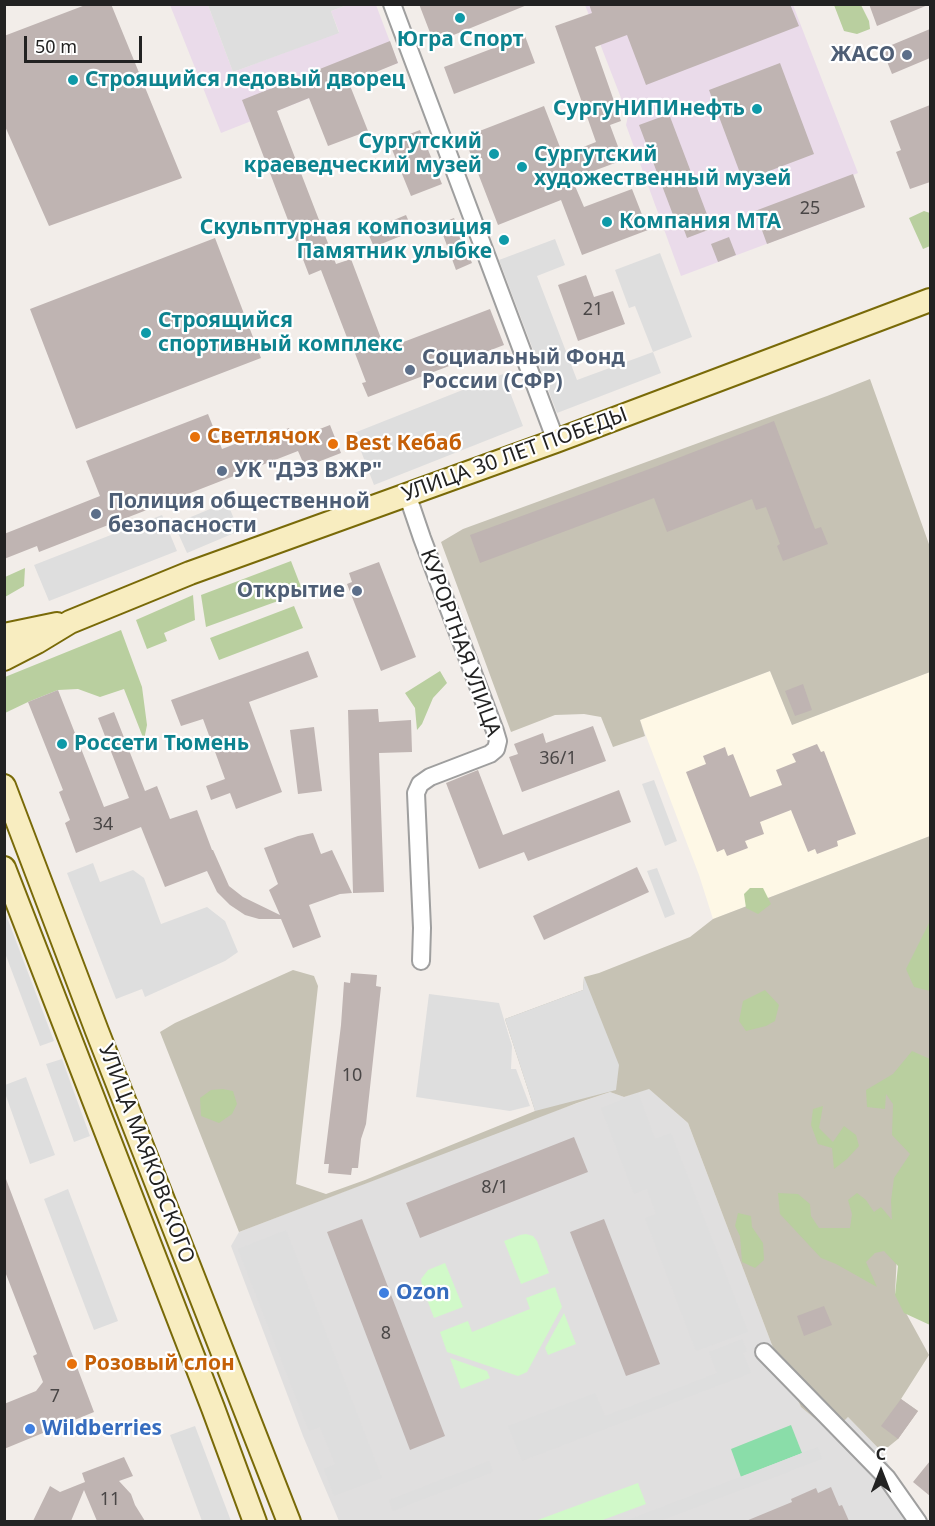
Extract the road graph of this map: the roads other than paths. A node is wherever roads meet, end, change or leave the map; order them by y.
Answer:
1 (392, 4) edge
2 (930, 300) edge
3 (556, 441) junction
4 (407, 494) junction
5 (70, 622) junction
6 (4, 635) edge
7 (4, 659) edge
8 (4, 786) edge
9 (4, 868) edge
10 (421, 961) dead end
11 (764, 1352) dead end
12 (255, 1521) edge
13 (289, 1521) edge
14 (918, 1521) edge

1 - 3 street
2 - 3 main road, УЛИЦА 30 ЛЕТ ПОБЕДЫ
3 - 4 main road, УЛИЦА 30 ЛЕТ ПОБЕДЫ
4 - 5 main road, УЛИЦА 30 ЛЕТ ПОБЕДЫ
4 - 10 street, КУРОРТНАЯ УЛИЦА
5 - 6 main road
5 - 7 main road, УЛИЦА 30 ЛЕТ ПОБЕДЫ
8 - 13 main road, УЛИЦА МАЯКОВСКОГО
9 - 12 main road, УЛИЦА МАЯКОВСКОГО
11 - 14 street

